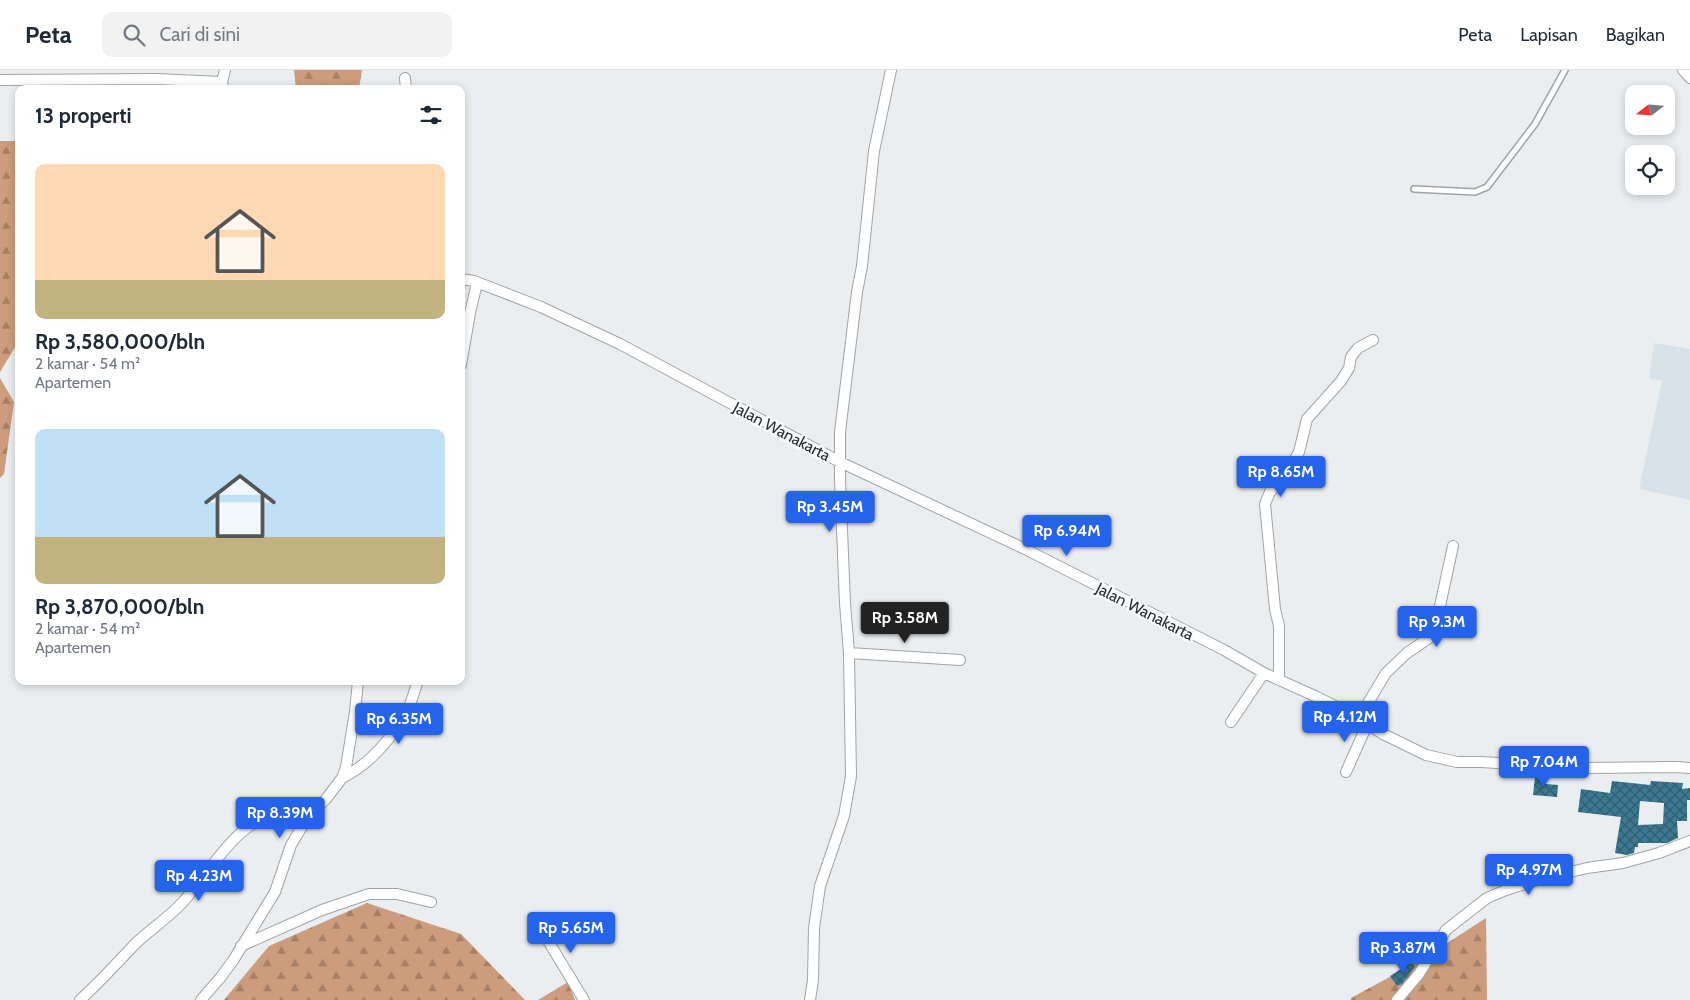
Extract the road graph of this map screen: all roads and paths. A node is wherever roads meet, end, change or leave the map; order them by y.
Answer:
1 (225, 70) edge
2 (891, 70) edge
3 (1565, 70) edge
4 (1683, 70) edge
5 (1690, 78) edge
6 (0, 80) edge
7 (212, 85) edge
8 (223, 85) edge
9 (1414, 189) dead end
10 (465, 280) edge
11 (477, 283) junction
12 (1373, 340) dead end
13 (465, 342) edge
14 (840, 462) junction
15 (1453, 546) dead end
16 (849, 653) junction
17 (960, 660) dead end
18 (1264, 673) junction
19 (1280, 679) junction
20 (358, 685) edge
21 (416, 685) edge
22 (1363, 721) junction
23 (1231, 722) dead end
24 (1690, 768) edge
25 (1346, 772) dead end
26 (342, 778) junction
27 (318, 806) junction
28 (1690, 841) edge
29 (431, 902) dead end
30 (536, 921) dead end
31 (241, 946) junction
32 (80, 1000) edge
33 (201, 1000) edge
34 (584, 1000) edge
35 (810, 1000) edge
36 (1397, 1000) edge

1 - 8 street
2 - 14 street
3 - 9 lane
4 - 5 street
6 - 7 street
10 - 11 street, Jalan Wanakarta
11 - 13 street
11 - 14 street, Jalan Wanakarta
12 - 19 street
14 - 16 street
14 - 18 street, Jalan Wanakarta
15 - 22 street
16 - 17 street
16 - 35 street
18 - 19 street, Jalan Wanakarta
18 - 23 street
19 - 22 street, Jalan Wanakarta
20 - 26 street
21 - 26 street
22 - 24 street, Jalan Wanakarta
22 - 25 street
26 - 27 street
27 - 31 street
27 - 32 street
28 - 36 street
29 - 31 street
30 - 34 street
31 - 33 street

